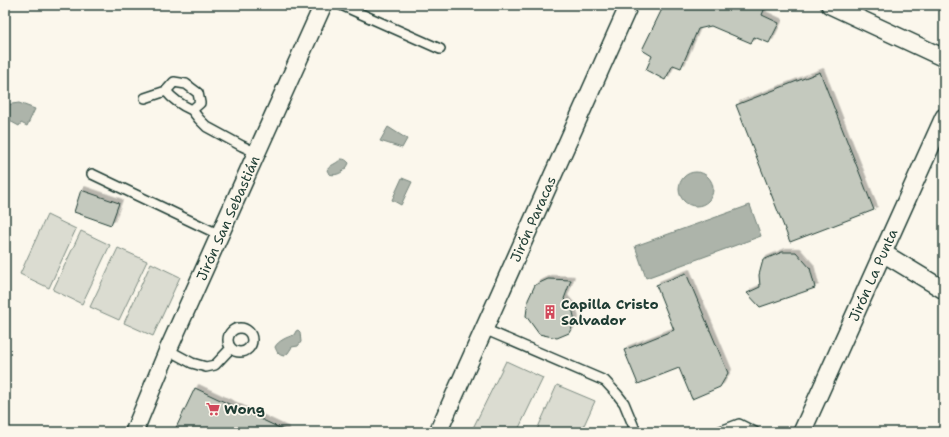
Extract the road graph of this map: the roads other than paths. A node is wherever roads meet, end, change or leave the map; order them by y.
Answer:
1 (323, 5) edge
2 (341, 5) edge
3 (629, 5) edge
4 (830, 5) edge
5 (440, 49) dead end
6 (944, 58) edge
7 (166, 91) junction
8 (145, 98) dead end
9 (192, 110) junction
10 (944, 117) edge
11 (257, 153) junction
12 (92, 174) dead end
13 (220, 235) junction
14 (883, 253) junction
15 (944, 290) edge
16 (484, 329) junction
17 (231, 348) dead end
18 (168, 350) junction
19 (134, 432) edge
20 (438, 432) edge
21 (636, 432) edge
22 (718, 432) edge
23 (755, 432) edge
24 (802, 432) edge

1 - 11 street, Jirón San Sebastián
2 - 5 lane
3 - 16 street, Jirón Paracas
4 - 6 street
7 - 8 lane
7 - 9 lane
7 - 9 lane
9 - 11 lane
10 - 14 street, Jirón La Punta
11 - 13 street, Jirón San Sebastián
12 - 13 lane
13 - 18 street, Jirón San Sebastián
14 - 15 street
14 - 24 street, Jirón La Punta
16 - 20 street, Jirón Paracas
16 - 21 lane
17 - 18 lane
18 - 19 street, Jirón San Sebastián
22 - 23 lane

